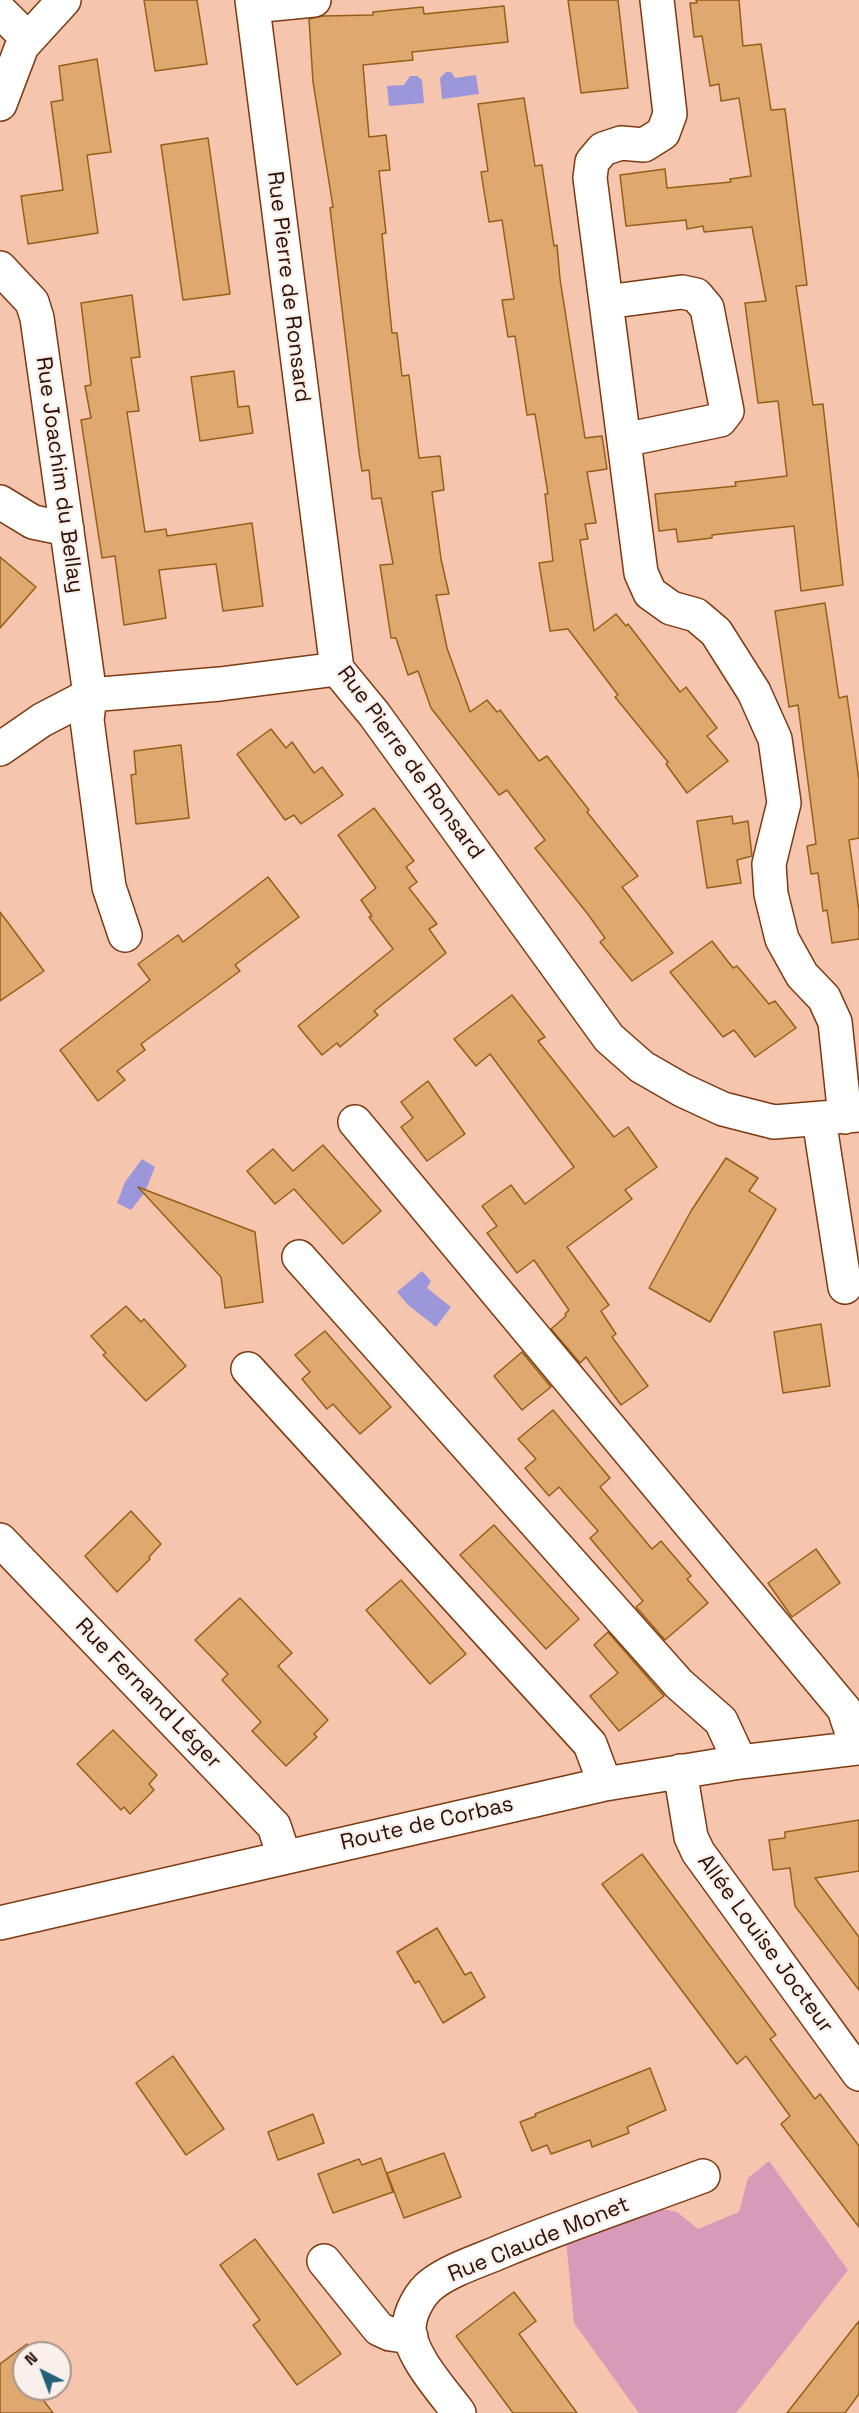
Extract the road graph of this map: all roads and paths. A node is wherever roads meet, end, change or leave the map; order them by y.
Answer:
1 (64, 0) edge
2 (314, 0) edge
3 (657, 0) edge
4 (253, 3) edge
5 (0, 11) edge
6 (28, 39) junction
7 (0, 104) edge
8 (0, 268) edge
9 (606, 302) junction
10 (624, 440) junction
11 (0, 502) edge
12 (67, 530) junction
13 (337, 669) junction
14 (90, 695) junction
15 (0, 749) edge
16 (125, 934) dead end
17 (841, 1117) edge
18 (355, 1122) dead end
19 (299, 1257) dead end
20 (845, 1287) dead end
21 (248, 1369) dead end
22 (0, 1540) edge
23 (858, 1748) edge
24 (740, 1762) junction
25 (680, 1771) junction
26 (605, 1784) junction
27 (284, 1856) junction
28 (0, 1923) edge
29 (859, 2074) edge
30 (703, 2176) dead end
31 (324, 2261) dead end
32 (411, 2337) junction
33 (459, 2413) edge

1 - 6 street
2 - 4 street
3 - 9 street
4 - 13 street, Rue Pierre de Ronsard
5 - 6 street
6 - 7 street
8 - 12 street, Rue Joachim du Bellay
9 - 10 street
9 - 10 street
10 - 17 street
11 - 12 street
12 - 14 street, Rue Joachim du Bellay
13 - 14 street
13 - 17 street, Rue Pierre de Ronsard
14 - 15 street
14 - 16 street, Rue Joachim du Bellay
17 - 20 street
18 - 23 street
19 - 24 street
21 - 26 street
22 - 27 street, Rue Fernand Léger
23 - 24 street, Route de Corbas
24 - 25 street, Route de Corbas
25 - 26 street, Route de Corbas
25 - 29 street, Allée Louise Jocteur
26 - 27 street, Route de Corbas
27 - 28 street, Route de Corbas
30 - 32 street, Rue Claude Monet
31 - 32 street
32 - 33 street

